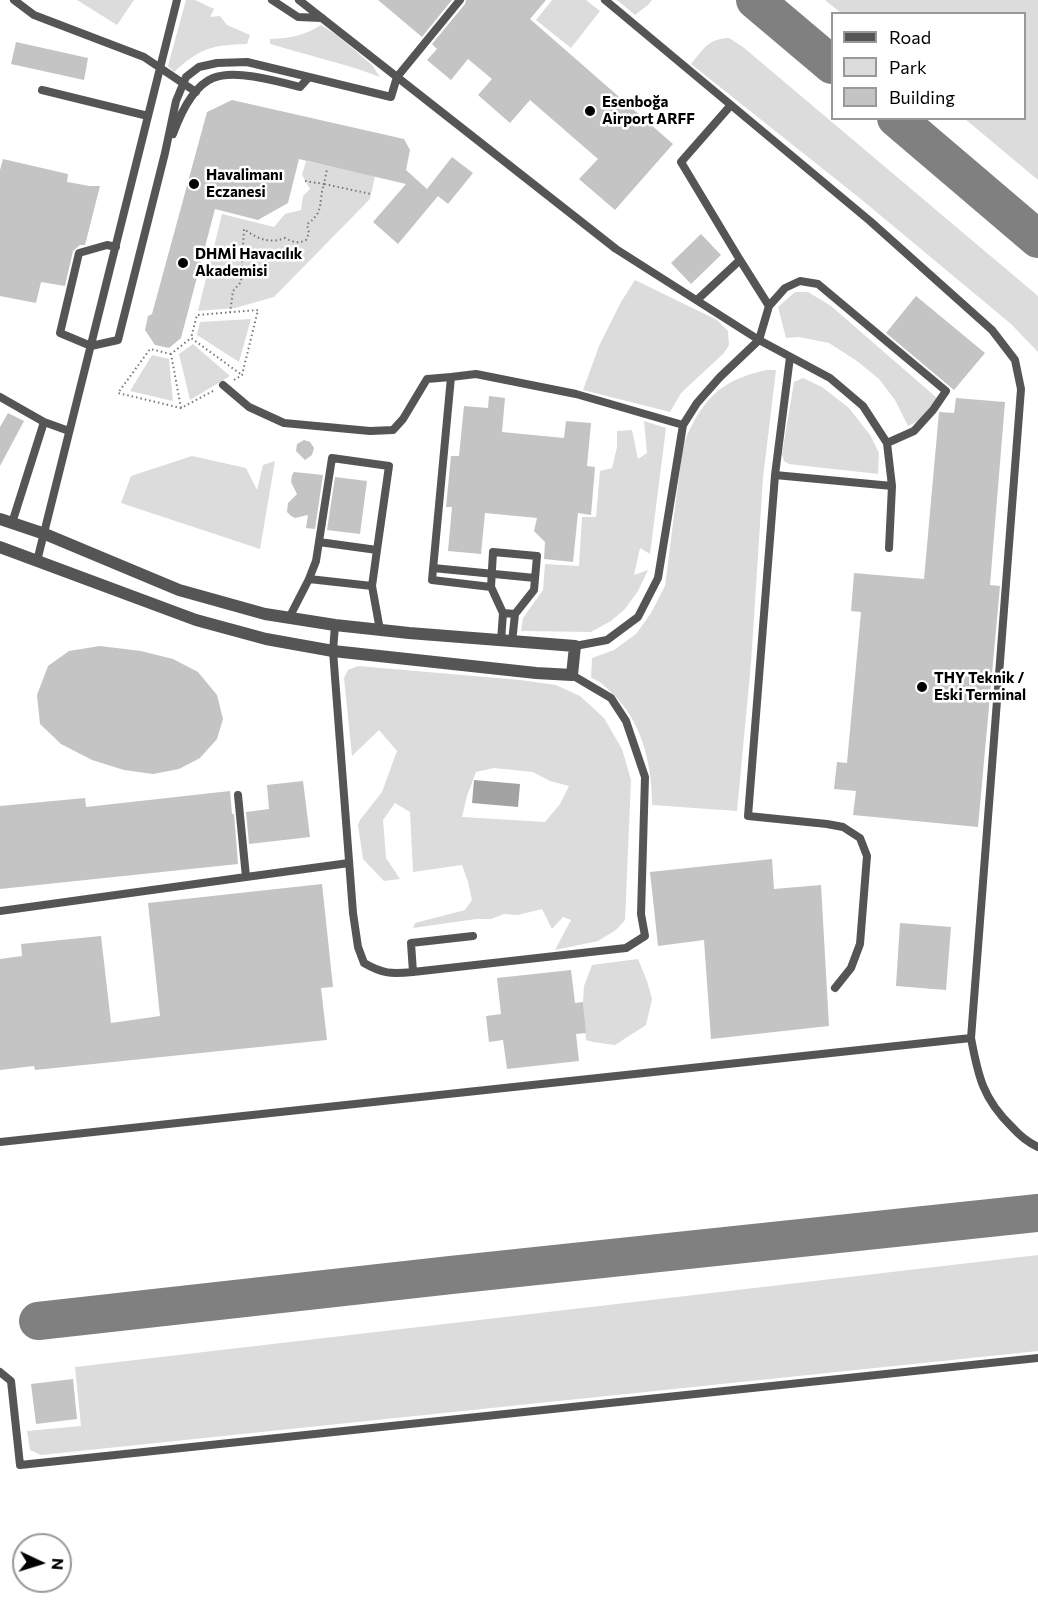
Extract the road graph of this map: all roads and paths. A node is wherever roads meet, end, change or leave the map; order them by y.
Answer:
1 (14, 0) edge
2 (177, 0) edge
3 (272, 0) edge
4 (299, 0) edge
5 (460, 0) edge
6 (605, 0) edge
7 (322, 18) junction
8 (160, 68) junction
9 (309, 77) junction
10 (397, 77) junction
11 (182, 82) junction
12 (42, 90) dead end
13 (196, 92) junction
14 (731, 105) junction
15 (148, 117) junction
16 (165, 153) junction
17 (327, 169) dead end
18 (305, 181) dead end
19 (324, 184) junction
20 (371, 194) dead end
21 (116, 247) junction
22 (740, 260) junction
23 (697, 300) junction
24 (769, 306) junction
25 (230, 313) junction
26 (191, 338) junction
27 (759, 340) junction
28 (91, 346) junction
29 (171, 354) junction
30 (790, 357) junction
31 (242, 375) junction
32 (451, 377) junction
33 (223, 385) junction
34 (0, 397) edge
35 (181, 408) junction
36 (44, 422) junction
37 (684, 425) junction
38 (69, 431) junction
39 (887, 442) junction
40 (775, 475) junction
41 (892, 486) junction
42 (6, 521) edge
43 (45, 534) junction
44 (319, 542) junction
45 (0, 547) edge
46 (889, 548) dead end
47 (377, 550) junction
48 (37, 561) junction
49 (433, 568) junction
50 (492, 574) junction
51 (535, 578) junction
52 (309, 579) junction
53 (372, 586) junction
54 (491, 586) junction
55 (503, 613) junction
56 (514, 614) junction
57 (289, 618) junction
58 (335, 626) junction
59 (380, 630) junction
60 (507, 641) junction
61 (575, 646) junction
62 (333, 651) junction
63 (572, 675) junction
64 (238, 795) dead end
65 (349, 863) junction
66 (246, 878) junction
67 (0, 911) edge
68 (473, 936) dead end
69 (413, 972) junction
70 (835, 988) dead end
71 (971, 1038) junction
72 (0, 1142) edge
73 (1038, 1147) edge
74 (1038, 1358) edge
75 (0, 1372) edge

1 - 8 lane
2 - 8 lane
3 - 7 lane
4 - 7 lane
5 - 10 lane
6 - 14 lane
7 - 10 lane
8 - 11 lane
8 - 15 lane
9 - 10 lane
9 - 11 lane
9 - 13 lane
10 - 23 lane
11 - 13 lane
11 - 16 lane
12 - 15 lane
13 - 16 lane
14 - 22 lane
14 - 71 lane
15 - 21 lane
16 - 28 lane
17 - 19 path
18 - 19 path
19 - 20 path
19 - 25 path
21 - 28 lane
21 - 28 lane
22 - 23 lane
22 - 24 lane
23 - 27 lane
24 - 27 lane
24 - 39 lane
25 - 26 path
25 - 31 path
26 - 29 path
26 - 31 path
27 - 30 lane
27 - 37 lane
28 - 38 lane
29 - 35 path
29 - 35 path
30 - 39 lane
30 - 40 lane
31 - 33 path
32 - 33 lane
32 - 37 lane
32 - 49 lane
33 - 35 path
34 - 36 lane
36 - 38 lane
36 - 42 lane
37 - 61 lane
38 - 43 lane
39 - 41 lane
40 - 41 lane
40 - 70 lane
41 - 46 lane
42 - 43 street
43 - 48 lane
43 - 57 street
44 - 47 lane
44 - 47 lane
44 - 52 lane
45 - 48 street
47 - 53 lane
48 - 62 street
49 - 50 lane
49 - 54 lane
50 - 51 lane
50 - 51 lane
50 - 54 lane
51 - 56 lane
52 - 53 lane
52 - 57 lane
53 - 59 lane
54 - 55 lane
55 - 56 lane
55 - 60 lane
56 - 60 lane
57 - 58 street
58 - 59 street
58 - 62 lane
59 - 60 street
60 - 61 street
61 - 63 street
62 - 63 street
62 - 65 lane
63 - 69 lane
64 - 66 lane
65 - 66 lane
65 - 69 lane
66 - 67 lane
68 - 69 lane
71 - 72 lane
71 - 73 lane
74 - 75 lane

